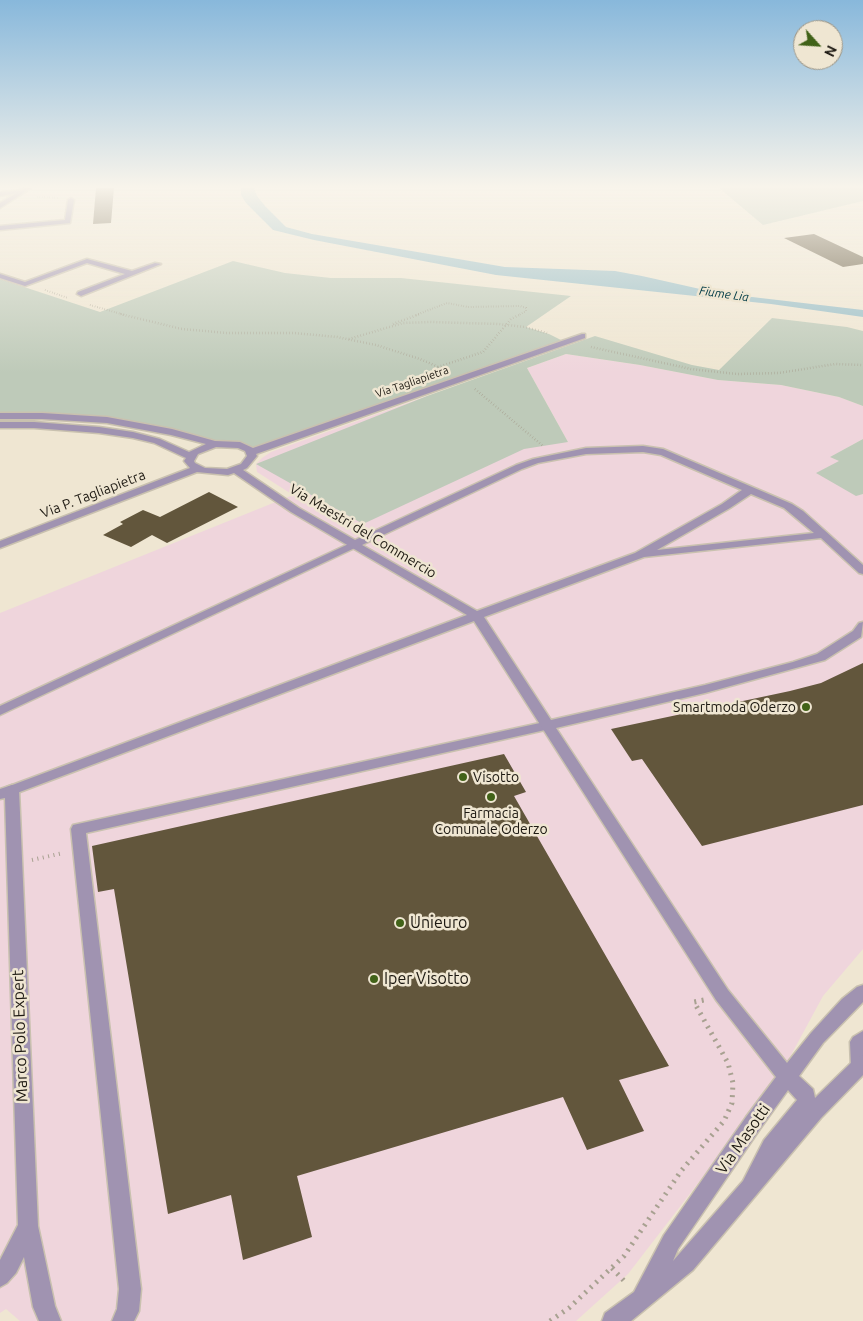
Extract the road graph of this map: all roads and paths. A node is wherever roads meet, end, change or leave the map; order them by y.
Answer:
1 (157, 264) dead end
2 (132, 274) junction
3 (0, 276) edge
4 (25, 284) junction
5 (81, 294) dead end
6 (70, 299) dead end
7 (88, 304) dead end
8 (506, 325) junction
9 (382, 328) junction
10 (582, 336) dead end
11 (348, 339) junction
12 (565, 342) junction
13 (863, 365) edge
14 (437, 367) junction
15 (462, 378) junction
16 (0, 416) edge
17 (0, 425) edge
18 (215, 444) junction
19 (251, 452) junction
20 (190, 456) junction
21 (555, 456) junction
22 (196, 469) junction
23 (236, 470) junction
24 (749, 490) junction
25 (823, 535) junction
26 (355, 544) junction
27 (0, 545) edge
28 (639, 555) junction
29 (863, 571) edge
30 (477, 616) junction
31 (863, 626) edge
32 (0, 711) edge
33 (549, 725) junction
34 (6, 792) edge
35 (80, 849) junction
36 (14, 864) junction
37 (863, 992) edge
38 (722, 995) junction
39 (863, 1038) edge
40 (862, 1064) edge
41 (787, 1078) junction
42 (750, 1187) junction
43 (28, 1226) junction
44 (0, 1276) edge
45 (642, 1300) junction
46 (50, 1321) edge
47 (122, 1321) edge
48 (550, 1321) edge
49 (614, 1321) edge

1 - 2 street
2 - 4 street
2 - 5 street
3 - 4 street
4 - 6 path
7 - 11 path
8 - 9 path
8 - 9 path
8 - 12 path
8 - 14 path
9 - 11 path
10 - 12 street, Via Tagliapietra
11 - 14 path
12 - 13 path
12 - 15 street, Via Tagliapietra
14 - 15 path
15 - 19 street, Via Tagliapietra
15 - 21 path
16 - 18 street
17 - 20 street
18 - 19 street
18 - 20 street
19 - 23 street
20 - 22 street
21 - 24 street
21 - 26 street
22 - 23 street
22 - 27 street, Via P. Tagliapietra
23 - 26 street, Via Maestri del Commercio
24 - 25 street
24 - 28 street
25 - 28 street
25 - 29 street
26 - 30 street, Via Maestri del Commercio
26 - 32 street
28 - 30 street
30 - 33 street
30 - 34 street
31 - 33 street
33 - 35 street
33 - 38 street
34 - 36 street, Marco Polo Expert
35 - 36 path
35 - 47 street
36 - 43 street, Marco Polo Expert
37 - 41 street, Via Masotti
38 - 41 street
38 - 48 path
39 - 40 street
40 - 42 street, Via Masotti
41 - 42 street
41 - 45 street, Via Masotti
42 - 45 street, Via Masotti
43 - 44 street, Marco Polo Expert
43 - 46 street
45 - 49 street, Via Masotti

